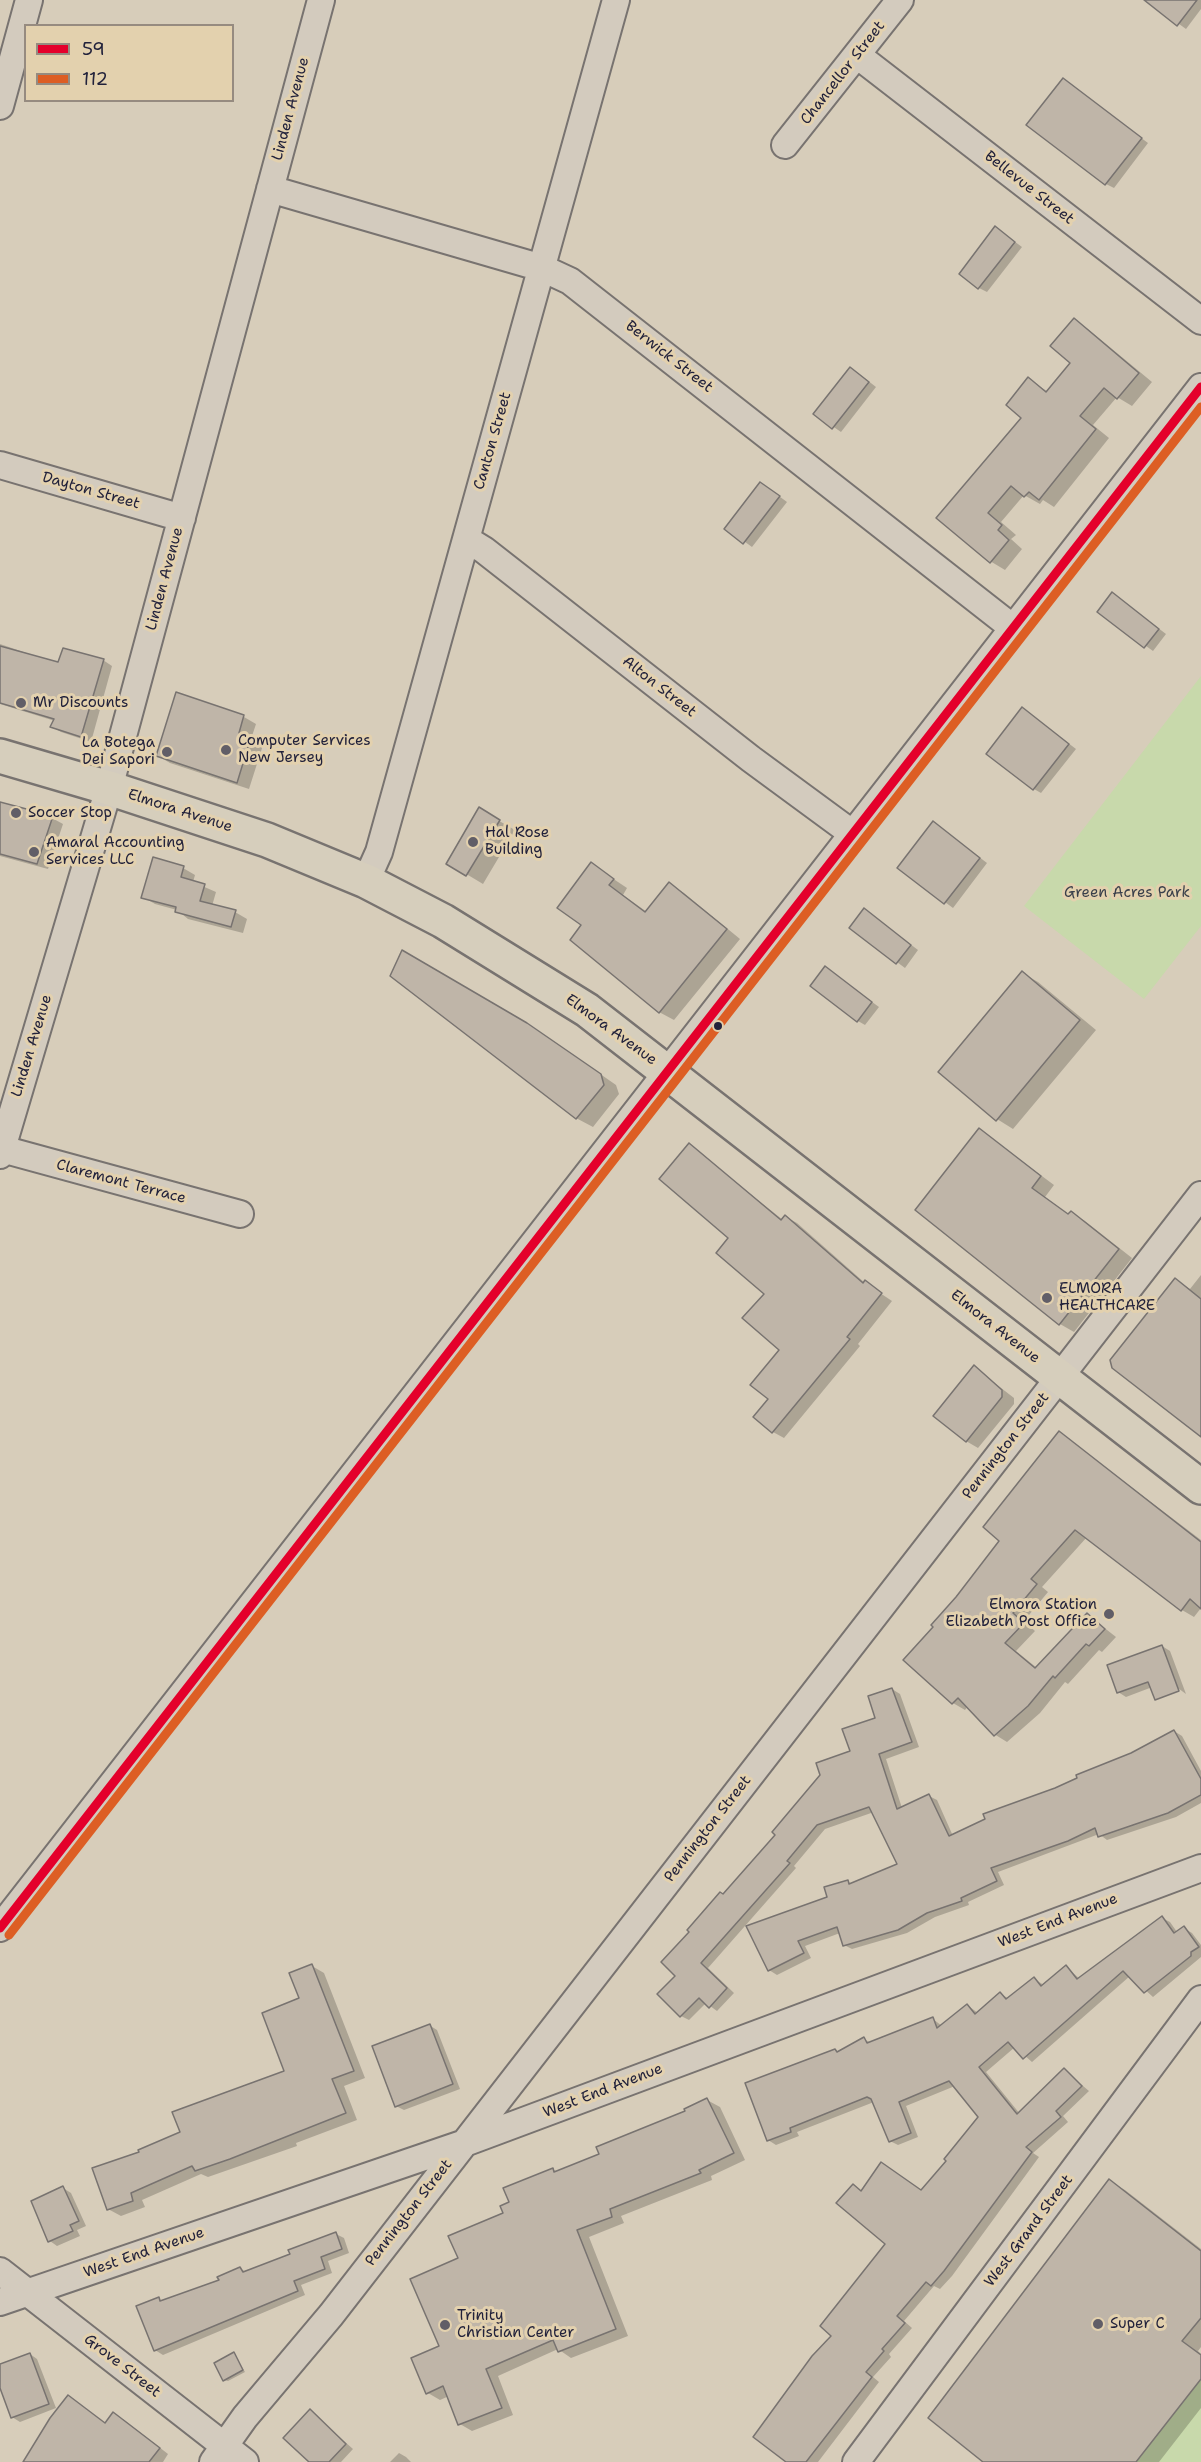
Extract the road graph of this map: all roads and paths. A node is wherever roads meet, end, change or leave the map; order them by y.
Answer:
1 (29, 0) edge
2 (321, 0) edge
3 (616, 0) edge
4 (900, 0) edge
5 (857, 55) junction
6 (0, 106) edge
7 (785, 145) dead end
8 (270, 189) junction
9 (542, 268) junction
10 (1201, 321) edge
11 (1201, 387) edge
12 (0, 465) edge
13 (182, 518) junction
14 (466, 539) junction
15 (1013, 628) junction
16 (0, 756) edge
17 (109, 788) junction
18 (853, 834) junction
19 (366, 881) junction
20 (667, 1072) junction
21 (1, 1152) edge
22 (1201, 1195) edge
23 (240, 1214) dead end
24 (1059, 1377) junction
25 (1201, 1487) edge
26 (1201, 1868) edge
27 (0, 1928) edge
28 (1201, 1999) edge
29 (462, 2144) junction
30 (0, 2271) edge
31 (27, 2292) junction
32 (0, 2302) edge
33 (219, 2454) edge
34 (245, 2462) edge
35 (856, 2462) edge

1 - 6 street
2 - 8 street, Linden Avenue
3 - 9 street, Canton Street
4 - 5 street, Chancellor Street
5 - 7 street, Chancellor Street
5 - 10 street, Bellevue Street
8 - 9 street, Berwick Street
8 - 13 street, Linden Avenue
9 - 14 street, Canton Street
9 - 15 street, Berwick Street
11 - 15 street
12 - 13 street, Dayton Street
13 - 17 street, Linden Avenue
14 - 18 street, Alton Street
14 - 19 street, Canton Street
15 - 18 street
16 - 17 main road, Elmora Avenue
17 - 19 main road, Elmora Avenue
17 - 21 street, Linden Avenue
18 - 20 street
19 - 20 main road, Elmora Avenue
20 - 24 main road, Elmora Avenue
20 - 27 street
21 - 23 street, Claremont Terrace
22 - 24 street, Pennington Street
24 - 25 main road, Elmora Avenue
24 - 29 street, Pennington Street
26 - 29 street, West End Avenue
28 - 35 street, West Grand Street
29 - 31 street, West End Avenue
29 - 33 street, Pennington Street
30 - 31 street, Grove Street
31 - 32 street, West End Avenue
31 - 33 street, Grove Street
33 - 34 street, Grove Street

